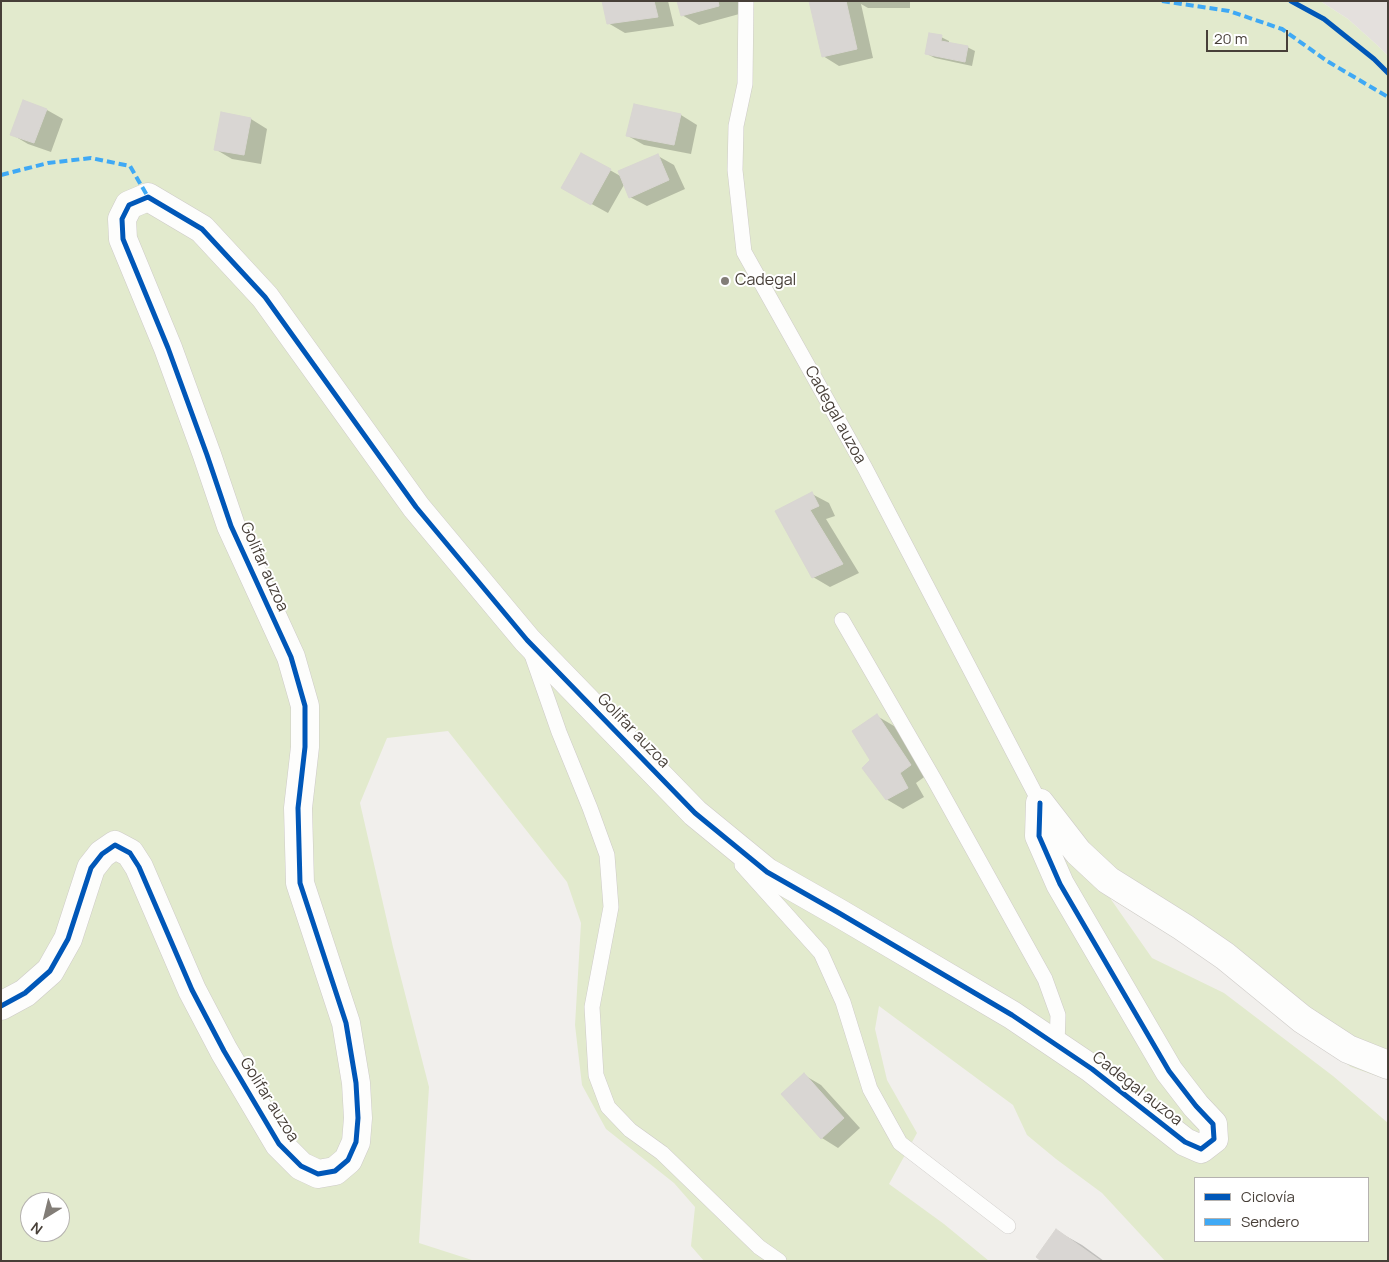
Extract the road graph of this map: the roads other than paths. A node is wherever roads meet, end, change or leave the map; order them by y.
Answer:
1 (746, 1) edge
2 (842, 620) dead end
3 (527, 640) junction
4 (1040, 803) junction
5 (695, 813) junction
6 (1, 1006) edge
7 (1057, 1045) junction
8 (1388, 1064) edge
9 (1008, 1226) dead end
10 (779, 1261) edge

1 - 4 lane, Cadegal auzoa
2 - 7 lane
3 - 5 street, Golifar auzoa
3 - 6 street, Golifar auzoa
3 - 10 lane
4 - 7 street, Cadegal auzoa
4 - 8 street, Cadegal auzoa
5 - 7 street, Cadegal auzoa
5 - 9 lane

